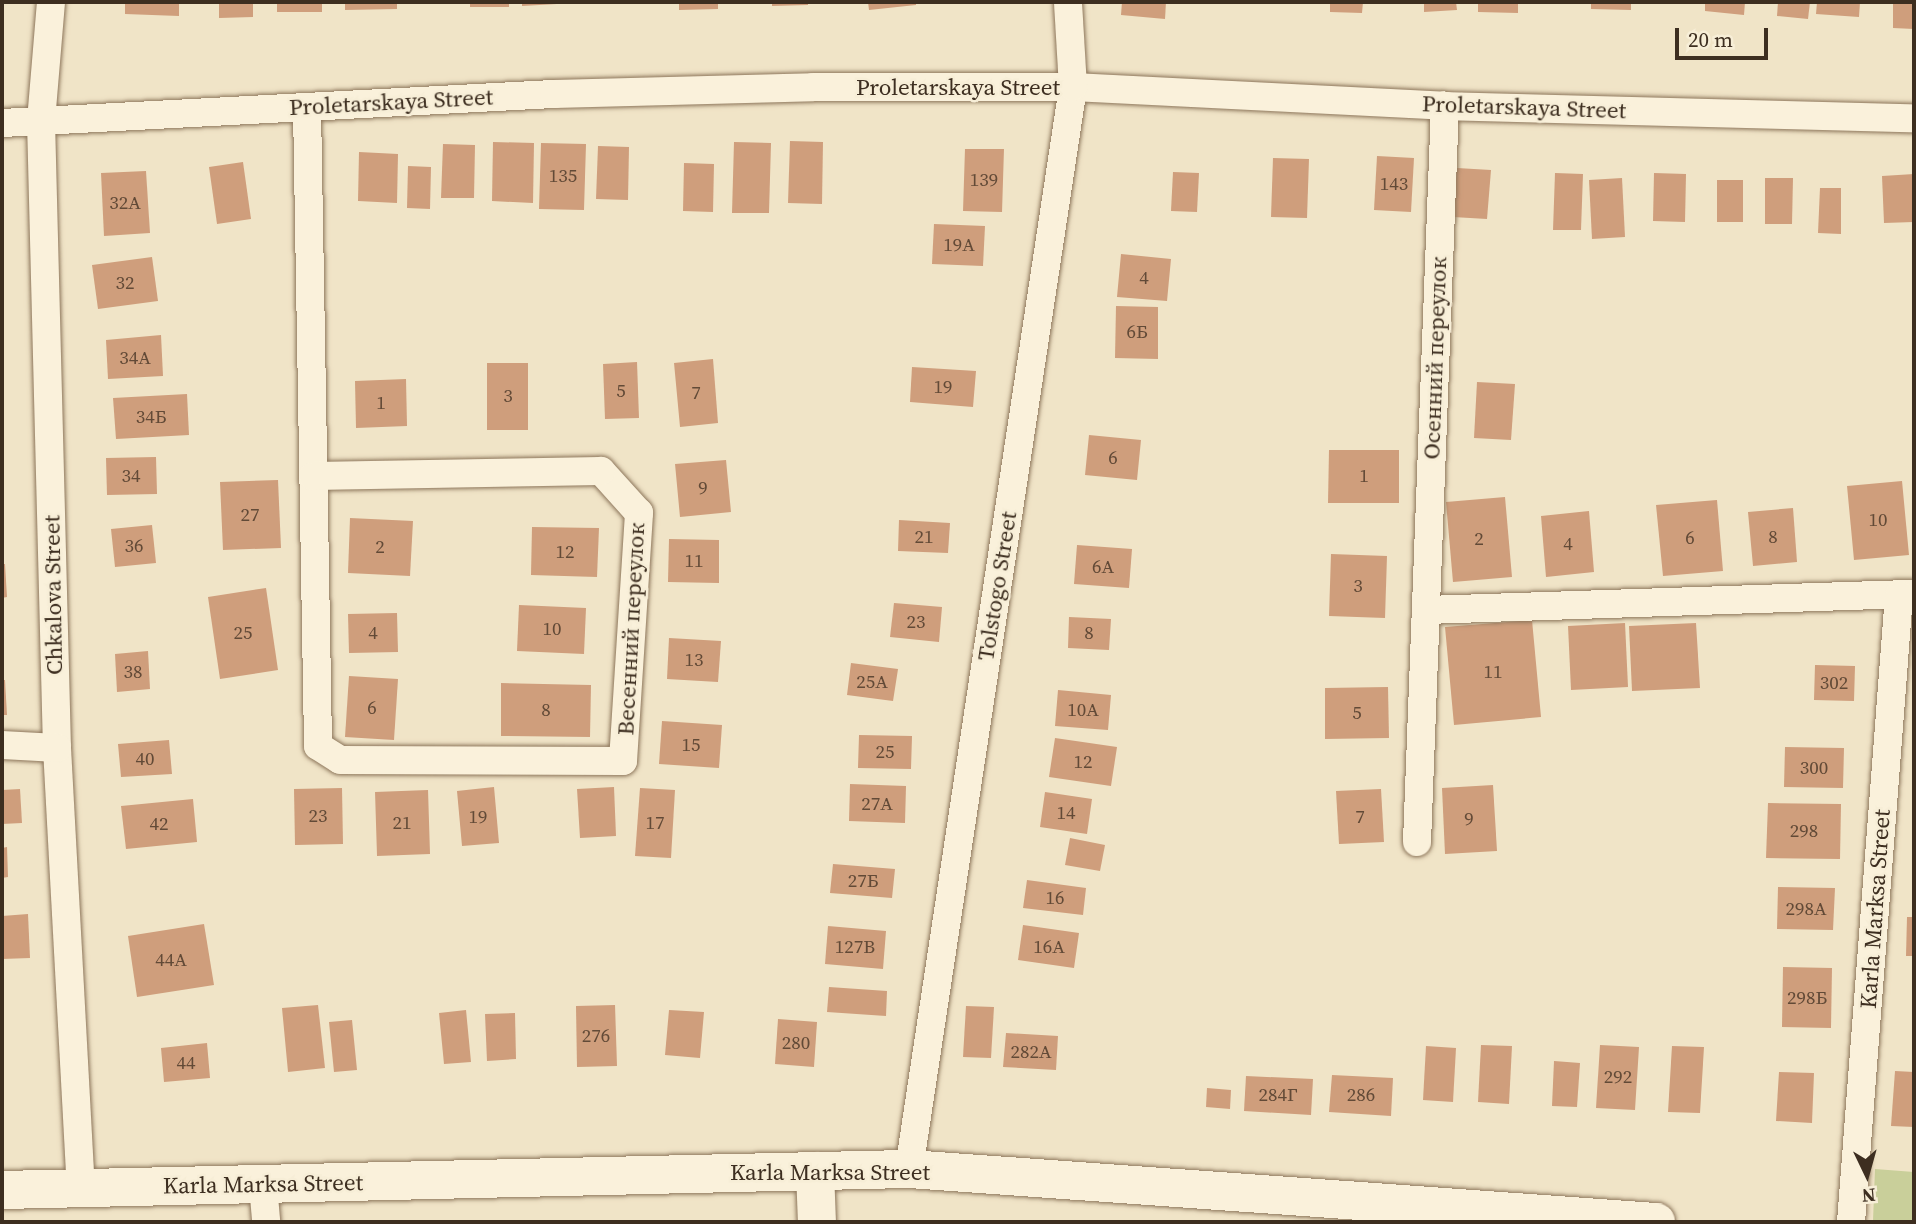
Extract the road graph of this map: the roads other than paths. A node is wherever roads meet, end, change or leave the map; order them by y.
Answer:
1 (51, 2) edge
2 (1068, 2) edge
3 (1073, 88) junction
4 (1445, 106) junction
5 (307, 107) junction
6 (1914, 118) edge
7 (41, 121) junction
8 (2, 124) edge
9 (313, 476) junction
10 (1907, 595) edge
11 (1426, 610) junction
12 (2, 745) edge
13 (57, 748) junction
14 (1417, 842) dead end
15 (909, 1169) junction
16 (815, 1171) junction
17 (263, 1185) junction
18 (81, 1187) junction
19 (2, 1191) edge
20 (266, 1222) edge
21 (817, 1222) edge
22 (1656, 1222) edge
23 (1851, 1222) edge

1 - 7 street, Chkalova Street
2 - 3 street, Tolstogo Street
3 - 4 street, Proletarskaya Street
3 - 5 street, Proletarskaya Street
3 - 15 street, Tolstogo Street
4 - 6 street, Proletarskaya Street
4 - 11 street, Осенний переулок
5 - 7 street, Proletarskaya Street
5 - 9 street, Весенний переулок
7 - 8 street, Proletarskaya Street
7 - 13 street, Chkalova Street
9 - 9 street, Весенний переулок
10 - 11 street
10 - 23 street, Karla Marksa Street
11 - 14 street, Осенний переулок
12 - 13 street
13 - 18 street, Chkalova Street
15 - 16 main road, Karla Marksa Street
15 - 22 main road, Karla Marksa Street
16 - 17 main road, Karla Marksa Street
16 - 21 main road
17 - 18 main road, Karla Marksa Street
17 - 20 street
18 - 19 main road, Karla Marksa Street

